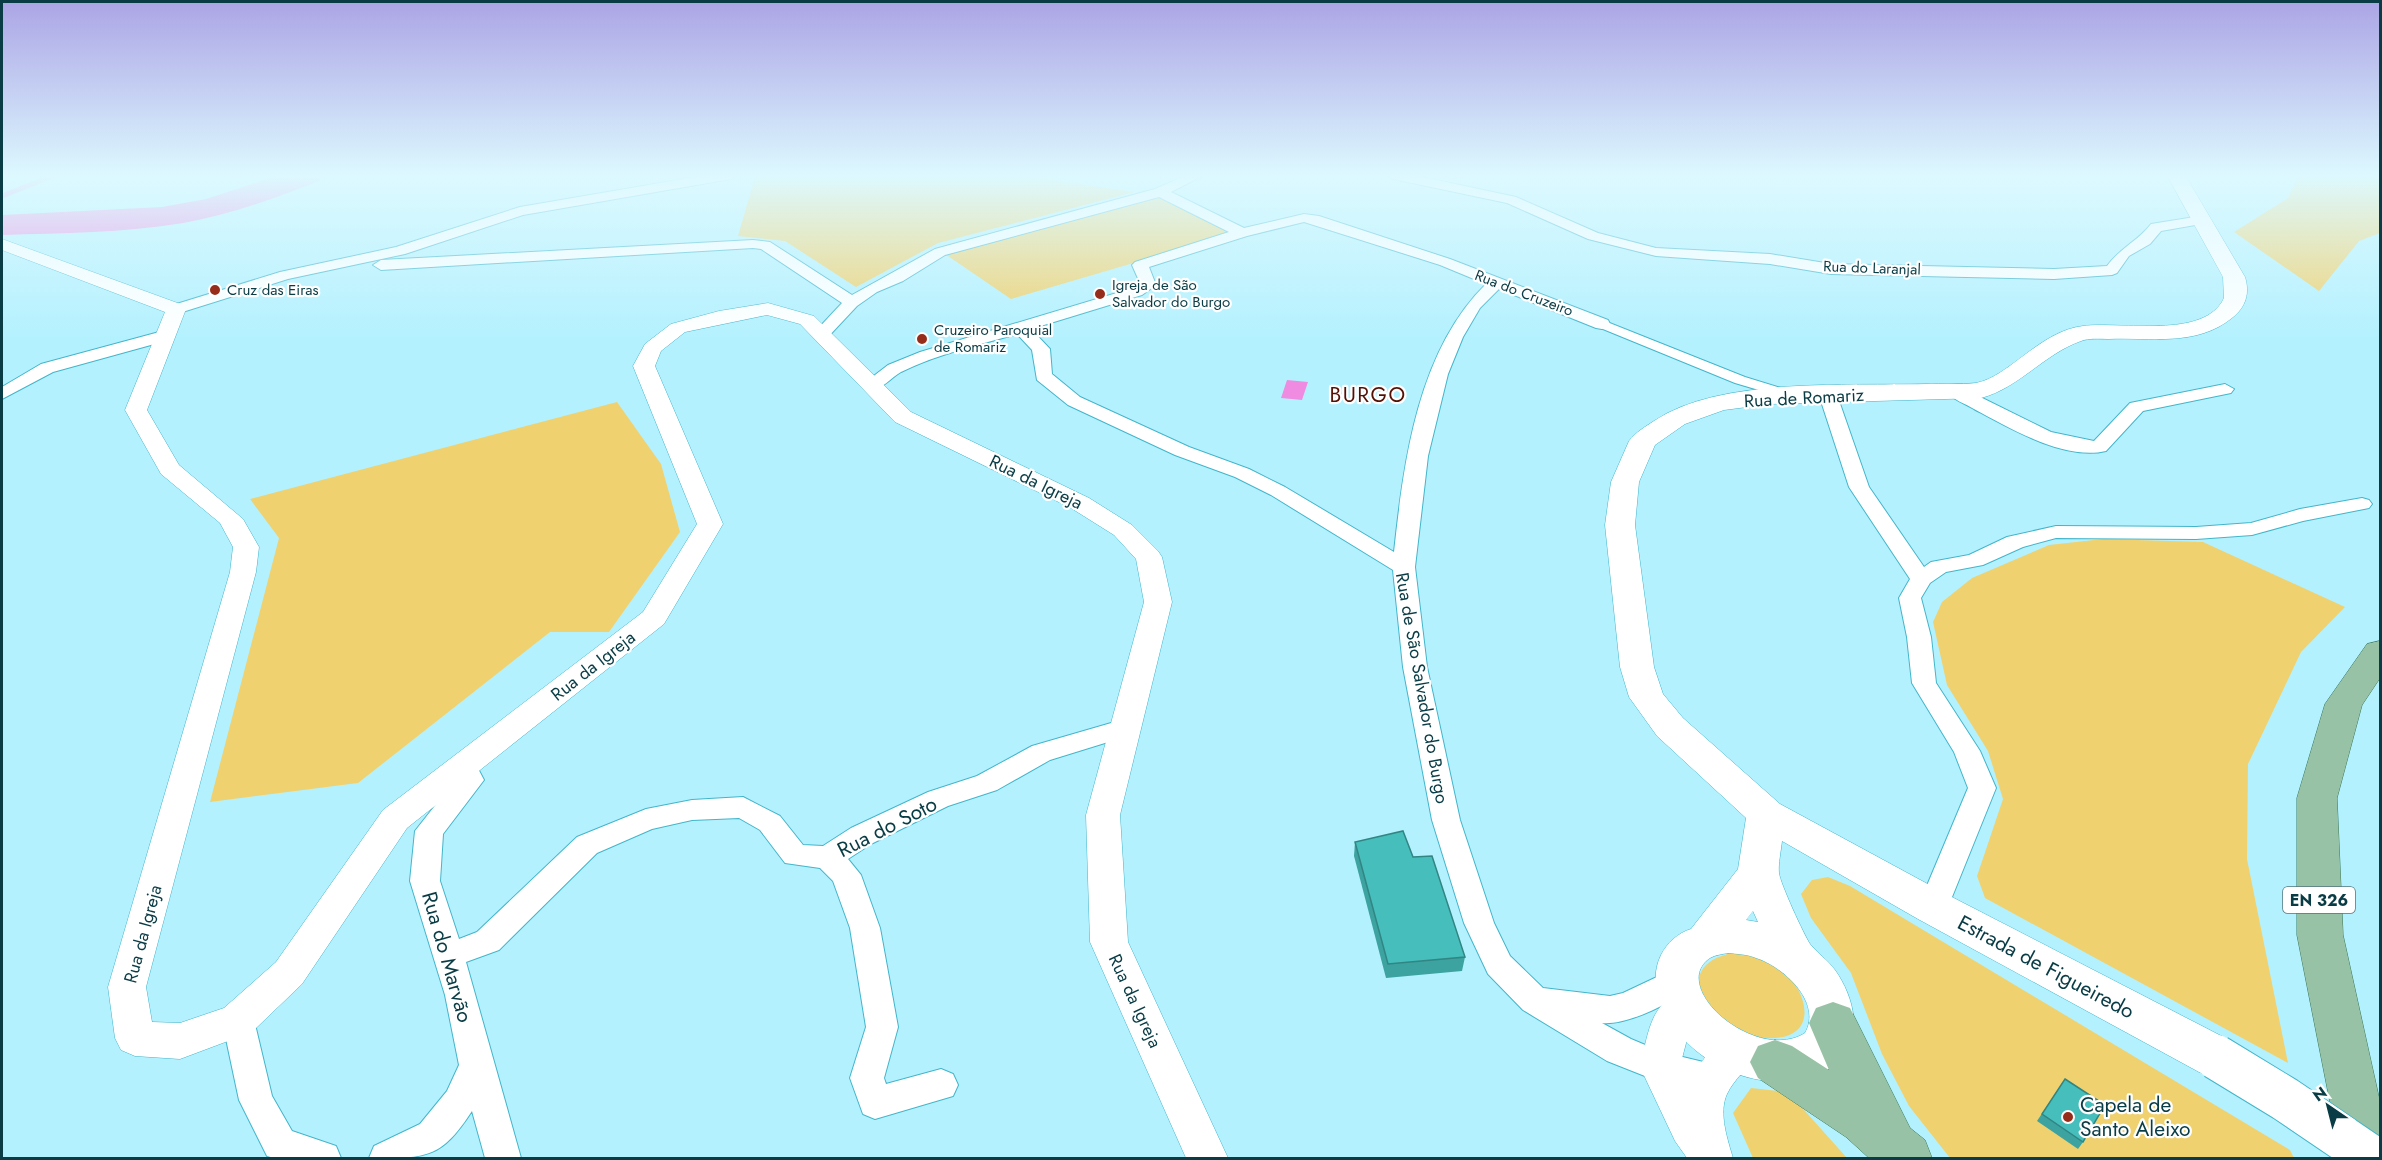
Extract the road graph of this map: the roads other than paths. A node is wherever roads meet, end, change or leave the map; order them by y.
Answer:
1 (466, 229) edge
2 (1024, 229) edge
3 (1232, 229) edge
4 (1261, 229) edge
5 (1345, 229) edge
6 (1577, 229) edge
7 (2154, 229) edge
8 (2206, 229) edge
9 (1242, 234) junction
10 (2, 244) edge
11 (356, 262) junction
12 (1496, 283) junction
13 (851, 303) junction
14 (176, 309) junction
15 (1602, 324) joint
16 (1018, 326) junction
17 (821, 334) junction
18 (163, 336) junction
19 (871, 385) junction
20 (2225, 389) dead end
21 (1956, 392) junction
22 (2, 394) edge
23 (1828, 395) junction
24 (1791, 396) junction
25 (2362, 504) dead end
26 (1404, 567) junction
27 (1921, 579) junction
28 (2380, 652) edge
29 (1125, 728) junction
30 (464, 766) junction
31 (1766, 814) junction
32 (827, 858) junction
33 (1758, 874) junction
34 (1933, 907) junction
35 (1708, 938) junction
36 (450, 955) junction
37 (1794, 956) junction
38 (1680, 994) junction
39 (1534, 1000) junction
40 (238, 1020) junction
41 (1833, 1023) junction
42 (1741, 1064) junction
43 (476, 1065) junction
44 (1660, 1067) junction
45 (941, 1085) dead end
46 (1902, 1153) edge
47 (1711, 1157) edge
48 (323, 1158) edge
49 (387, 1158) edge
50 (503, 1158) edge
51 (1208, 1158) edge
52 (2367, 1158) edge
53 (2372, 1158) edge

1 - 11 street
2 - 13 street
3 - 9 street
4 - 9 street, Rua do Cruzeiro
5 - 12 street, Rua do Cruzeiro
6 - 7 street, Rua do Laranjal
8 - 21 main road, Rua de Romariz
9 - 16 street, Rua do Cruzeiro
10 - 14 street
11 - 13 street
11 - 14 street
12 - 15 street, Rua do Cruzeiro
12 - 26 street
13 - 17 street
14 - 18 street, Rua da Igreja
15 - 24 street, Rua do Cruzeiro
16 - 19 street
16 - 26 street, Rua de São Salvador do Burgo
17 - 19 street, Rua da Igreja
17 - 30 street, Rua da Igreja
18 - 22 street
18 - 40 street, Rua da Igreja
19 - 29 street, Rua da Igreja
20 - 21 street
21 - 23 main road, Rua de Romariz
23 - 24 main road, Rua de Romariz
23 - 27 street
24 - 31 main road, Rua de Romariz
25 - 27 street
26 - 39 street, Rua de São Salvador do Burgo
27 - 34 street
28 - 52 main road, EN 326
29 - 32 street, Rua do Soto
29 - 51 street, Rua da Igreja
30 - 36 street, Rua do Marvão
30 - 40 street, Rua da Igreja
31 - 33 main road
31 - 34 main road, Estrada de Figueiredo
32 - 36 street, Rua do Soto
32 - 45 street
33 - 35 main road
33 - 37 main road
34 - 53 main road, Estrada de Figueiredo, bridge
35 - 37 main road
35 - 38 main road
36 - 43 street, Rua do Marvão
37 - 41 main road
38 - 39 street
38 - 42 main road
38 - 44 street
39 - 44 street, Rua de São Salvador do Burgo
40 - 48 street
41 - 42 main road
41 - 46 main road
42 - 44 street, Rua de São Salvador do Burgo
42 - 46 main road
42 - 47 street
43 - 49 street
43 - 50 street, Rua do Marvão
44 - 47 street

